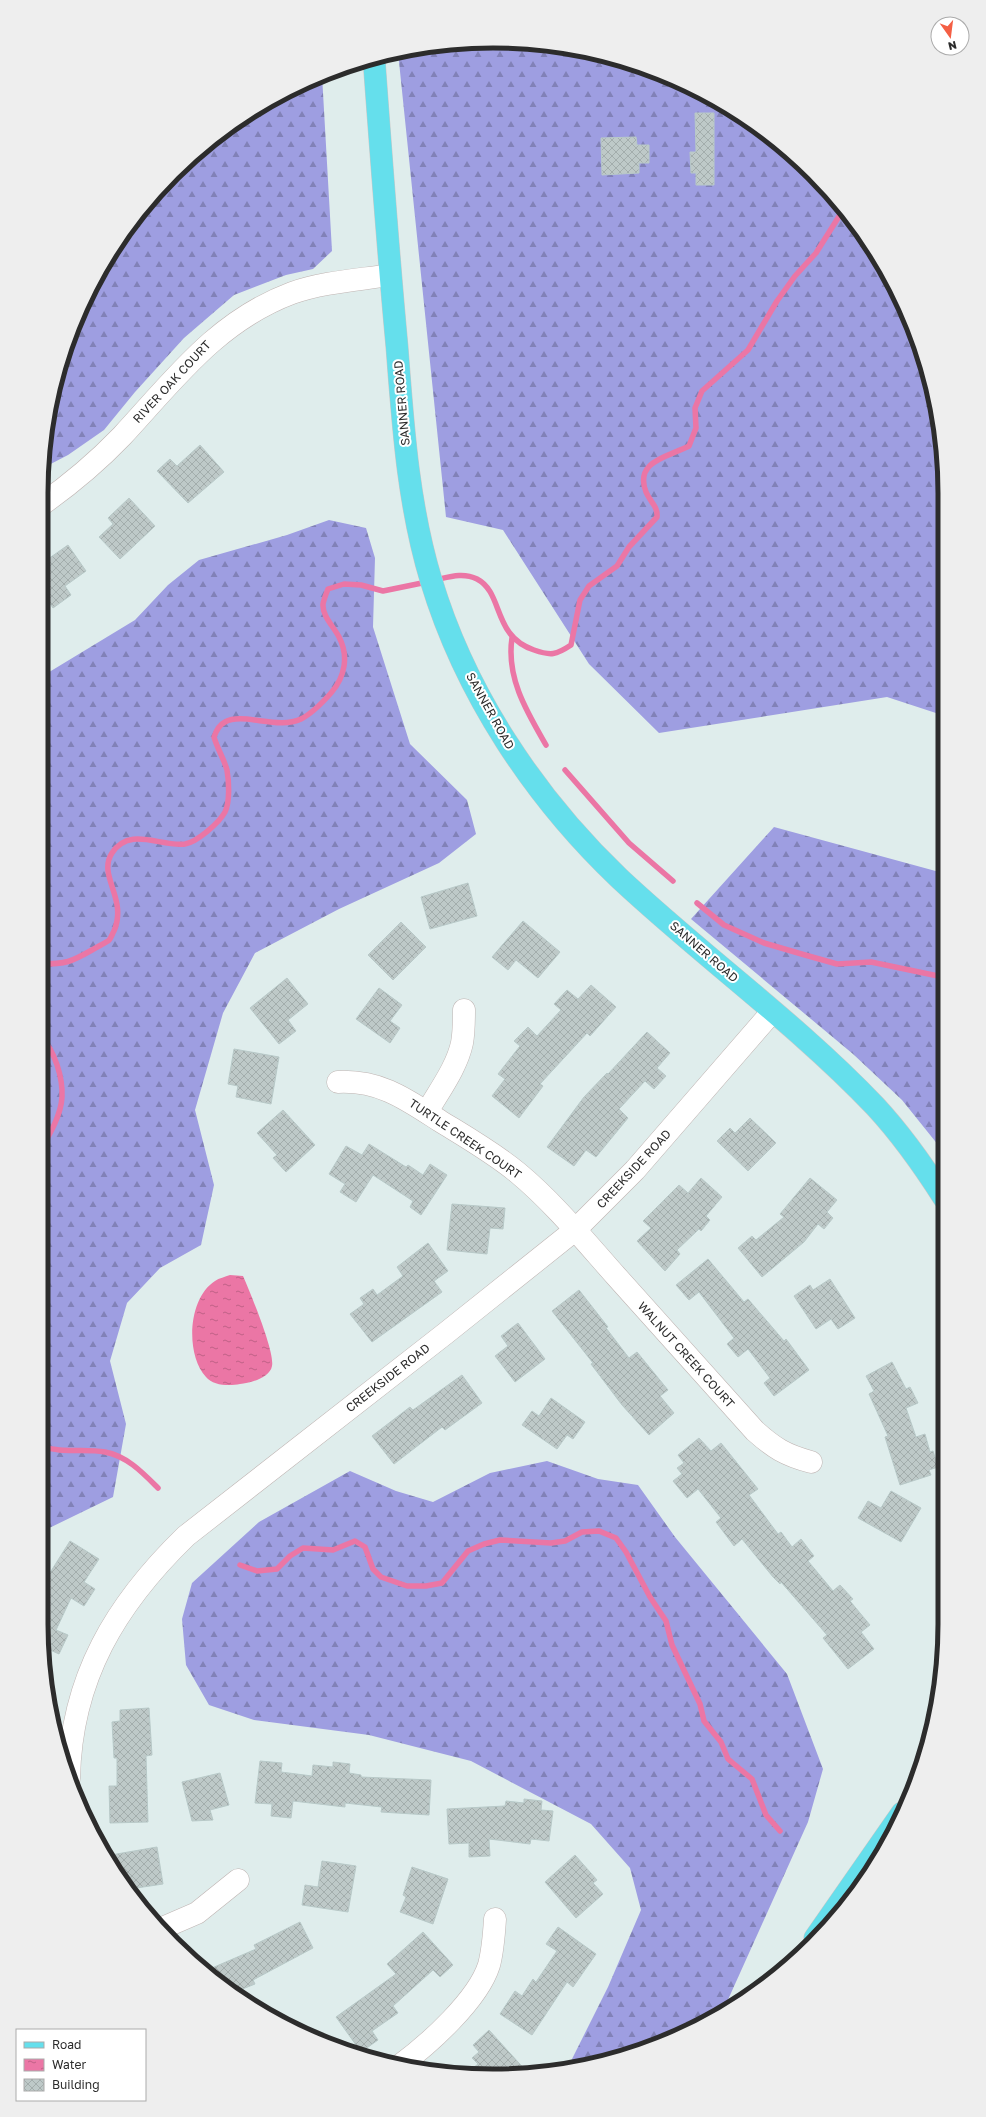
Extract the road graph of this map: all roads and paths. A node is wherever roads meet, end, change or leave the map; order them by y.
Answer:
1 (374, 64) edge
2 (390, 275) junction
3 (48, 500) edge
4 (464, 1010) dead end
5 (772, 1012) junction
6 (338, 1082) dead end
7 (427, 1112) junction
8 (938, 1189) edge
9 (575, 1230) junction
10 (811, 1462) dead end
11 (70, 1760) edge
12 (872, 1857) edge
13 (238, 1880) dead end
14 (839, 1904) edge
15 (495, 1919) dead end
16 (166, 1926) edge
17 (407, 2060) edge

1 - 2 main road, SANNER ROAD
2 - 3 street, RIVER OAK COURT
2 - 5 main road, SANNER ROAD
4 - 7 street
5 - 8 main road, SANNER ROAD
5 - 9 street, CREEKSIDE ROAD
6 - 7 street, TURTLE CREEK COURT
7 - 9 street, TURTLE CREEK COURT
9 - 10 street, WALNUT CREEK COURT
9 - 11 street, CREEKSIDE ROAD
12 - 14 main road
13 - 16 street
15 - 17 street

